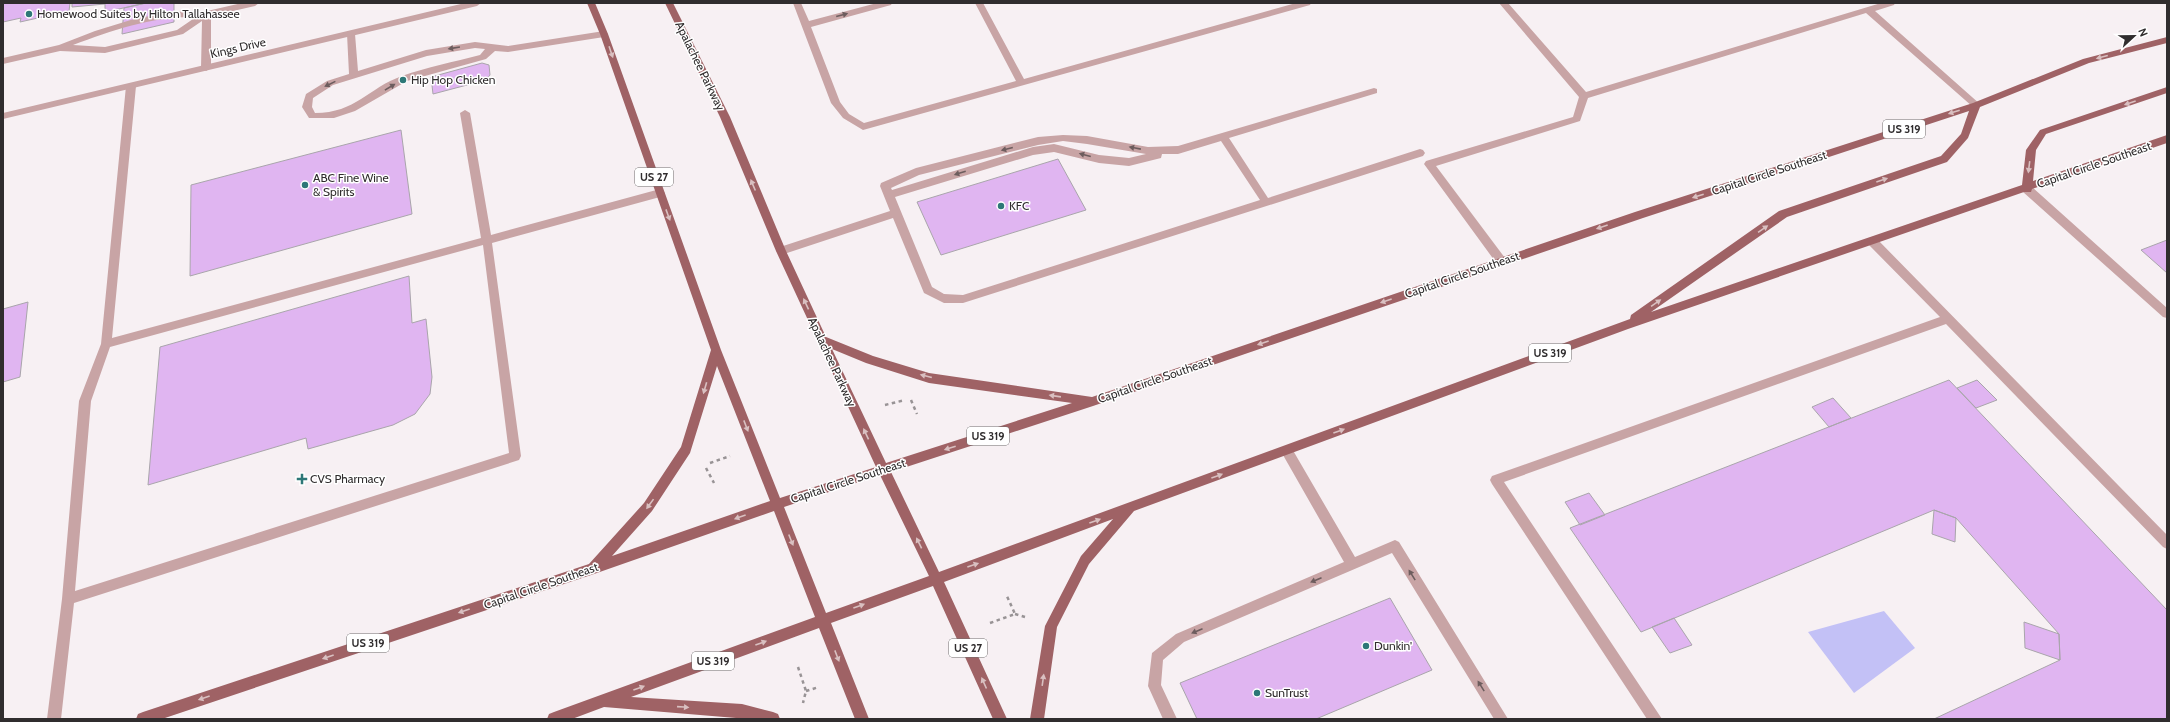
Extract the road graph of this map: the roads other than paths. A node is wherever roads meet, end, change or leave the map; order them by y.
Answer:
1 (254, 3) edge
2 (477, 3) edge
3 (592, 3) edge
4 (669, 3) edge
5 (797, 3) edge
6 (888, 3) edge
7 (978, 3) edge
8 (1307, 3) edge
9 (1503, 3) edge
10 (1891, 3) edge
11 (1868, 10) junction
12 (207, 14) junction
13 (804, 25) junction
14 (351, 34) junction
15 (604, 34) junction
16 (2167, 40) edge
17 (493, 47) junction
18 (60, 48) junction
19 (3, 61) edge
20 (206, 68) junction
21 (354, 75) junction
22 (1022, 83) junction
23 (131, 86) junction
24 (2167, 90) edge
25 (1374, 91) dead end
26 (1584, 96) junction
27 (1976, 105) junction
28 (464, 113) dead end
29 (3, 116) edge
30 (1223, 136) junction
31 (2167, 139) edge
32 (1183, 148) junction
33 (1420, 153) dead end
34 (2026, 189) junction
35 (660, 193) junction
36 (889, 195) junction
37 (1266, 202) junction
38 (897, 213) junction
39 (487, 240) junction
40 (1873, 242) junction
41 (781, 251) junction
42 (1501, 261) junction
43 (2167, 314) edge
44 (1948, 319) junction
45 (1624, 326) junction
46 (822, 340) junction
47 (106, 344) junction
48 (716, 350) junction
49 (1093, 401) junction
50 (1287, 450) junction
51 (882, 470) junction
52 (777, 504) junction
53 (1129, 509) junction
54 (2167, 542) edge
55 (1352, 564) junction
56 (594, 568) junction
57 (936, 578) junction
58 (68, 599) junction
59 (823, 620) junction
60 (602, 701) junction
61 (54, 719) edge
62 (143, 719) edge
63 (554, 719) edge
64 (773, 719) edge
65 (862, 719) edge
66 (1000, 719) edge
67 (1037, 719) edge
68 (1170, 719) edge
69 (1501, 719) edge
70 (1655, 719) edge

1 - 12 street
2 - 14 street, Kings Drive
3 - 15 main road, US 27
41 -> 4 main road, Apalachee Parkway / US 27
5 - 13 street
13 -> 6 street
7 - 22 street
8 - 22 street
9 - 26 street
10 - 11 street
11 - 26 street
11 - 27 street
12 - 18 street
12 - 18 street
12 - 20 street
13 - 22 street
14 - 20 street, Kings Drive
14 - 21 street
15 - 17 street
15 -> 35 main road, US 27
16 -> 27 main road, Capital Circle Southeast / US 319
17 -> 21 street
21 -> 17 street
18 - 19 street
20 - 23 street, Kings Drive
23 - 29 street, Kings Drive
23 - 47 street
24 -> 34 main road
25 - 30 street
26 - 42 street
27 -> 42 main road, Capital Circle Southeast / US 319
45 -> 27 main road
28 - 39 street
30 - 32 street
30 - 37 street
31 - 34 main road, Capital Circle Southeast / US 319
32 -> 36 street
32 -> 36 street
33 - 37 street
34 - 40 main road, Capital Circle Southeast / US 319
34 - 43 street
35 - 39 street
35 -> 48 main road, US 27
36 - 38 street
37 - 38 street
38 - 41 street
39 - 47 street
39 - 58 street
40 - 44 street
40 - 45 main road, Capital Circle Southeast / US 319
46 -> 41 main road, Apalachee Parkway / US 27
42 -> 49 main road, Capital Circle Southeast / US 319
44 - 54 street
44 - 70 street
50 -> 45 main road, Capital Circle Southeast / US 319
49 -> 46 main road
51 -> 46 main road, Apalachee Parkway / US 27
47 - 58 street
48 -> 52 main road, US 27
48 -> 56 main road
49 -> 51 main road, Capital Circle Southeast / US 319
53 -> 50 main road, Capital Circle Southeast / US 319
50 - 55 street
51 - 52 main road, Capital Circle Southeast / US 319
57 -> 51 main road, Apalachee Parkway / US 27
52 -> 56 main road, Capital Circle Southeast / US 319
52 -> 59 main road, US 27
57 -> 53 main road, Capital Circle Southeast / US 319
67 -> 53 main road
55 -> 68 street
69 -> 55 street
56 -> 62 main road, Capital Circle Southeast / US 319
59 -> 57 main road, Capital Circle Southeast / US 319
66 -> 57 main road, Apalachee Parkway / US 27
58 - 61 street
60 -> 59 main road, Capital Circle Southeast / US 319
59 -> 65 main road, US 27
60 - 63 main road, Capital Circle Southeast / US 319
60 -> 64 main road

